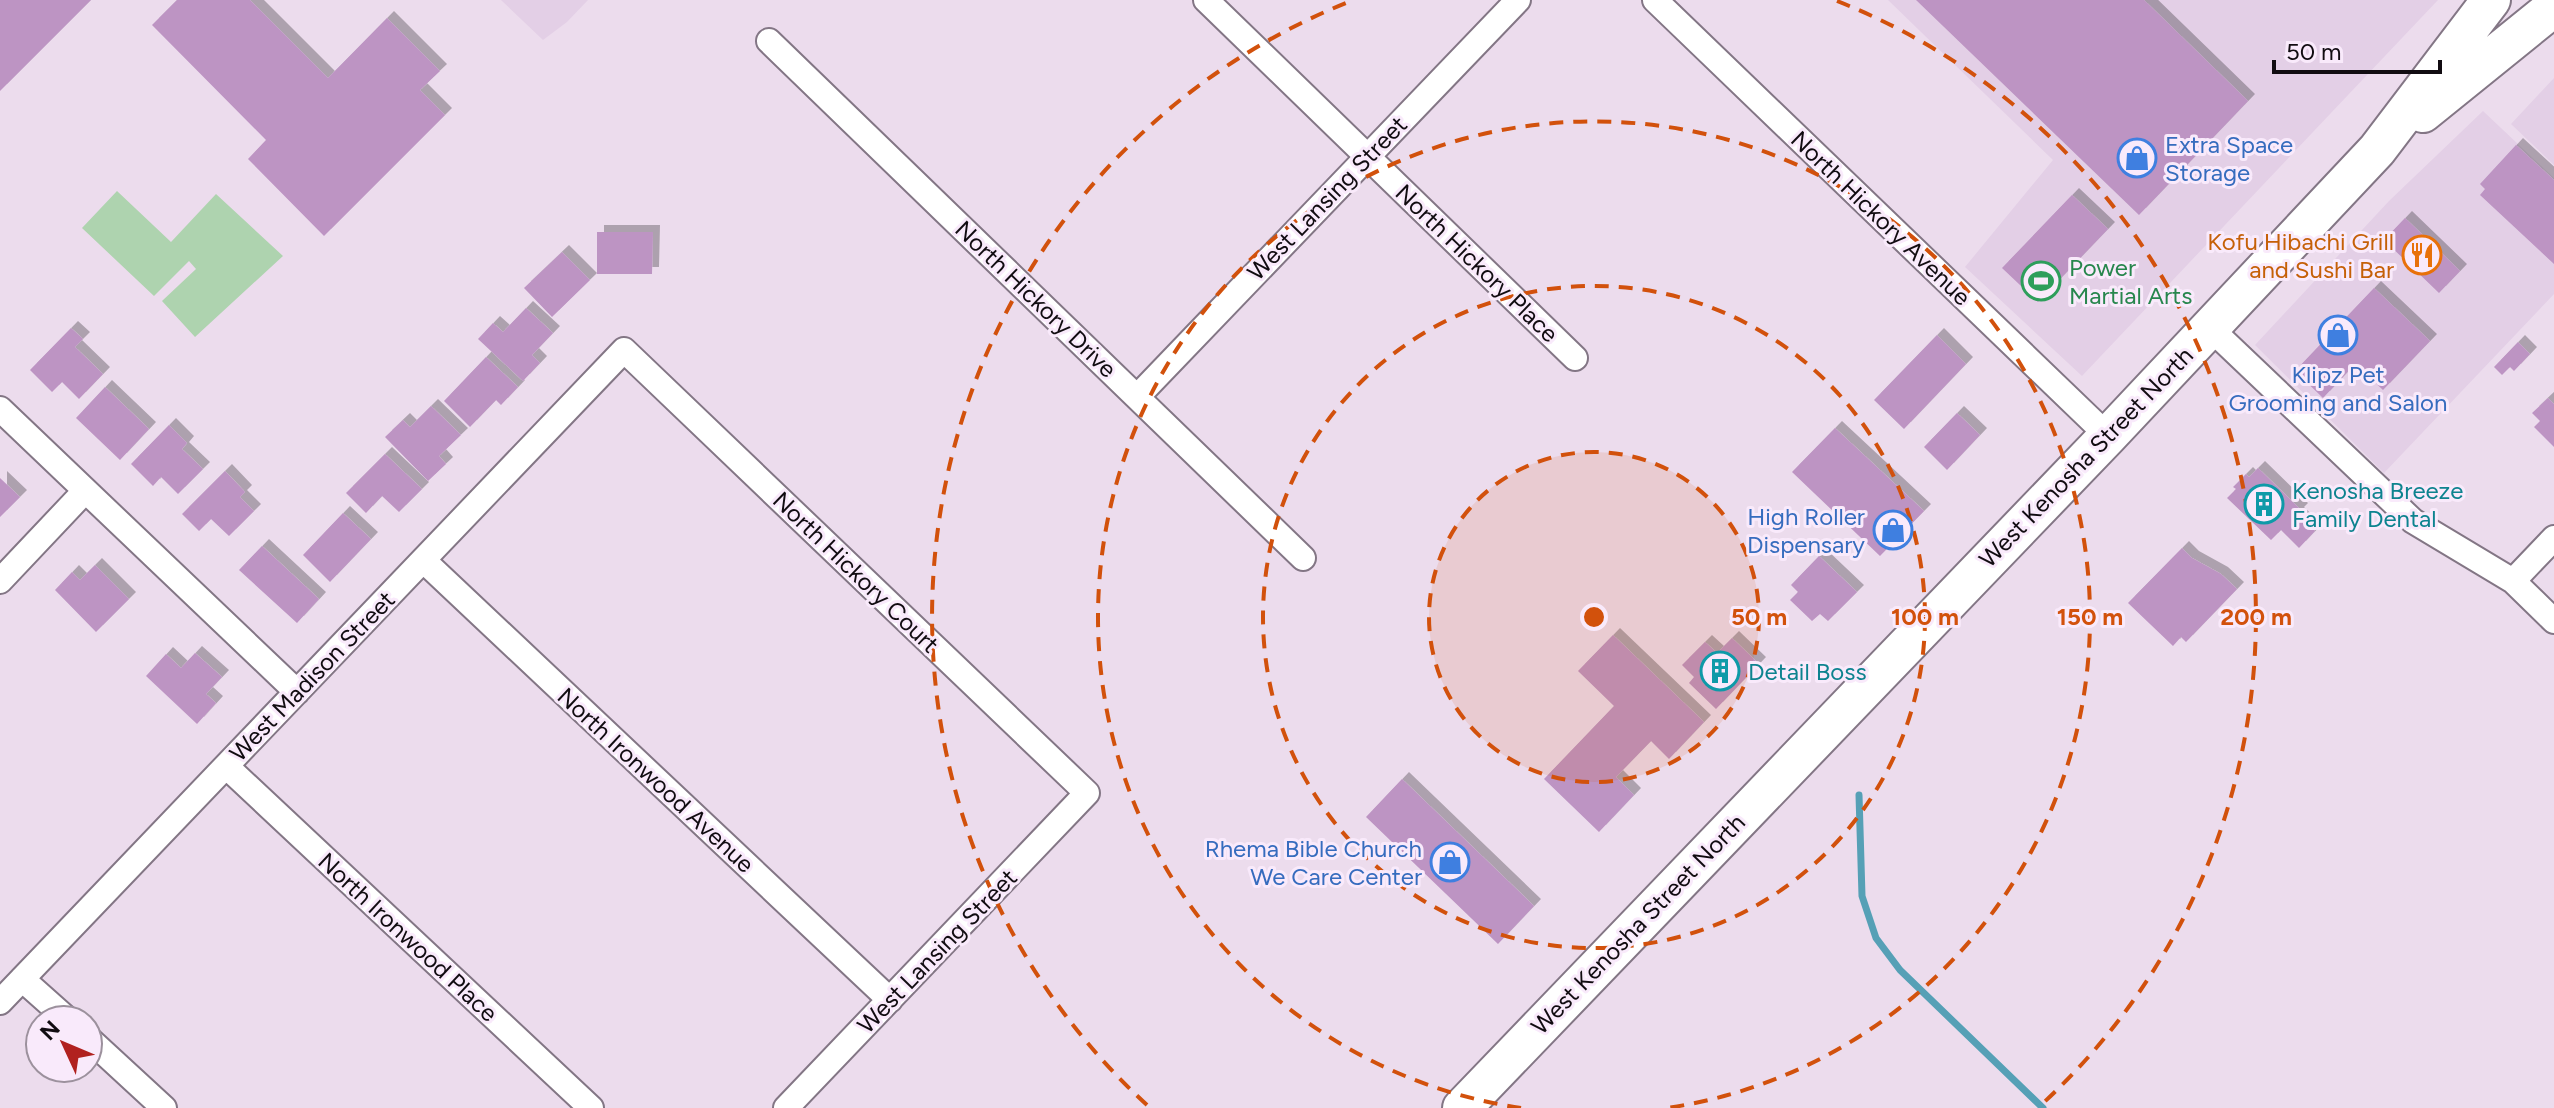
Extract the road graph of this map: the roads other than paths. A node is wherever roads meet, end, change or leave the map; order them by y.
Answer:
1 (1206, 0) edge
2 (1518, 0) edge
3 (1655, 0) edge
4 (2491, 0) edge
5 (2554, 7) edge
6 (769, 41) dead end
7 (2377, 150) junction
8 (1367, 156) junction
9 (2209, 327) junction
10 (624, 350) joint
11 (1575, 358) dead end
12 (1137, 397) junction
13 (0, 409) edge
14 (2108, 436) junction
15 (85, 491) junction
16 (2554, 538) edge
17 (1303, 558) dead end
18 (423, 560) junction
19 (0, 581) edge
20 (2513, 581) junction
21 (2554, 621) edge
22 (297, 692) junction
23 (226, 766) junction
24 (1087, 793) joint
25 (22, 979) junction
26 (890, 1000) junction
27 (0, 1002) edge
28 (50, 1004) edge
29 (104, 1053) edge
30 (164, 1108) edge
31 (591, 1108) edge
32 (786, 1108) edge
33 (1462, 1108) edge

1 - 8 street, North Hickory Place
2 - 8 street, West Lansing Street
3 - 14 street, North Hickory Avenue
4 - 7 main road, West Kenosha Street North
5 - 7 main road, West Kenosha Street North
6 - 12 street, North Hickory Drive
7 - 9 main road, West Kenosha Street North
8 - 11 street, North Hickory Place
8 - 12 street, West Lansing Street
9 - 14 main road, West Kenosha Street North
9 - 20 street
10 - 18 street, West Madison Street
10 - 24 street, North Hickory Court
12 - 17 street, North Hickory Drive
13 - 15 street
14 - 33 main road, West Kenosha Street North
15 - 19 street
15 - 22 street
16 - 20 street
18 - 22 street, West Madison Street
18 - 26 street, North Ironwood Avenue
20 - 21 street
22 - 23 street, West Madison Street
23 - 25 street, West Madison Street
23 - 31 street, North Ironwood Place
24 - 26 street, West Lansing Street
25 - 27 street, West Madison Street
25 - 28 street
26 - 32 street, West Lansing Street
29 - 30 street

